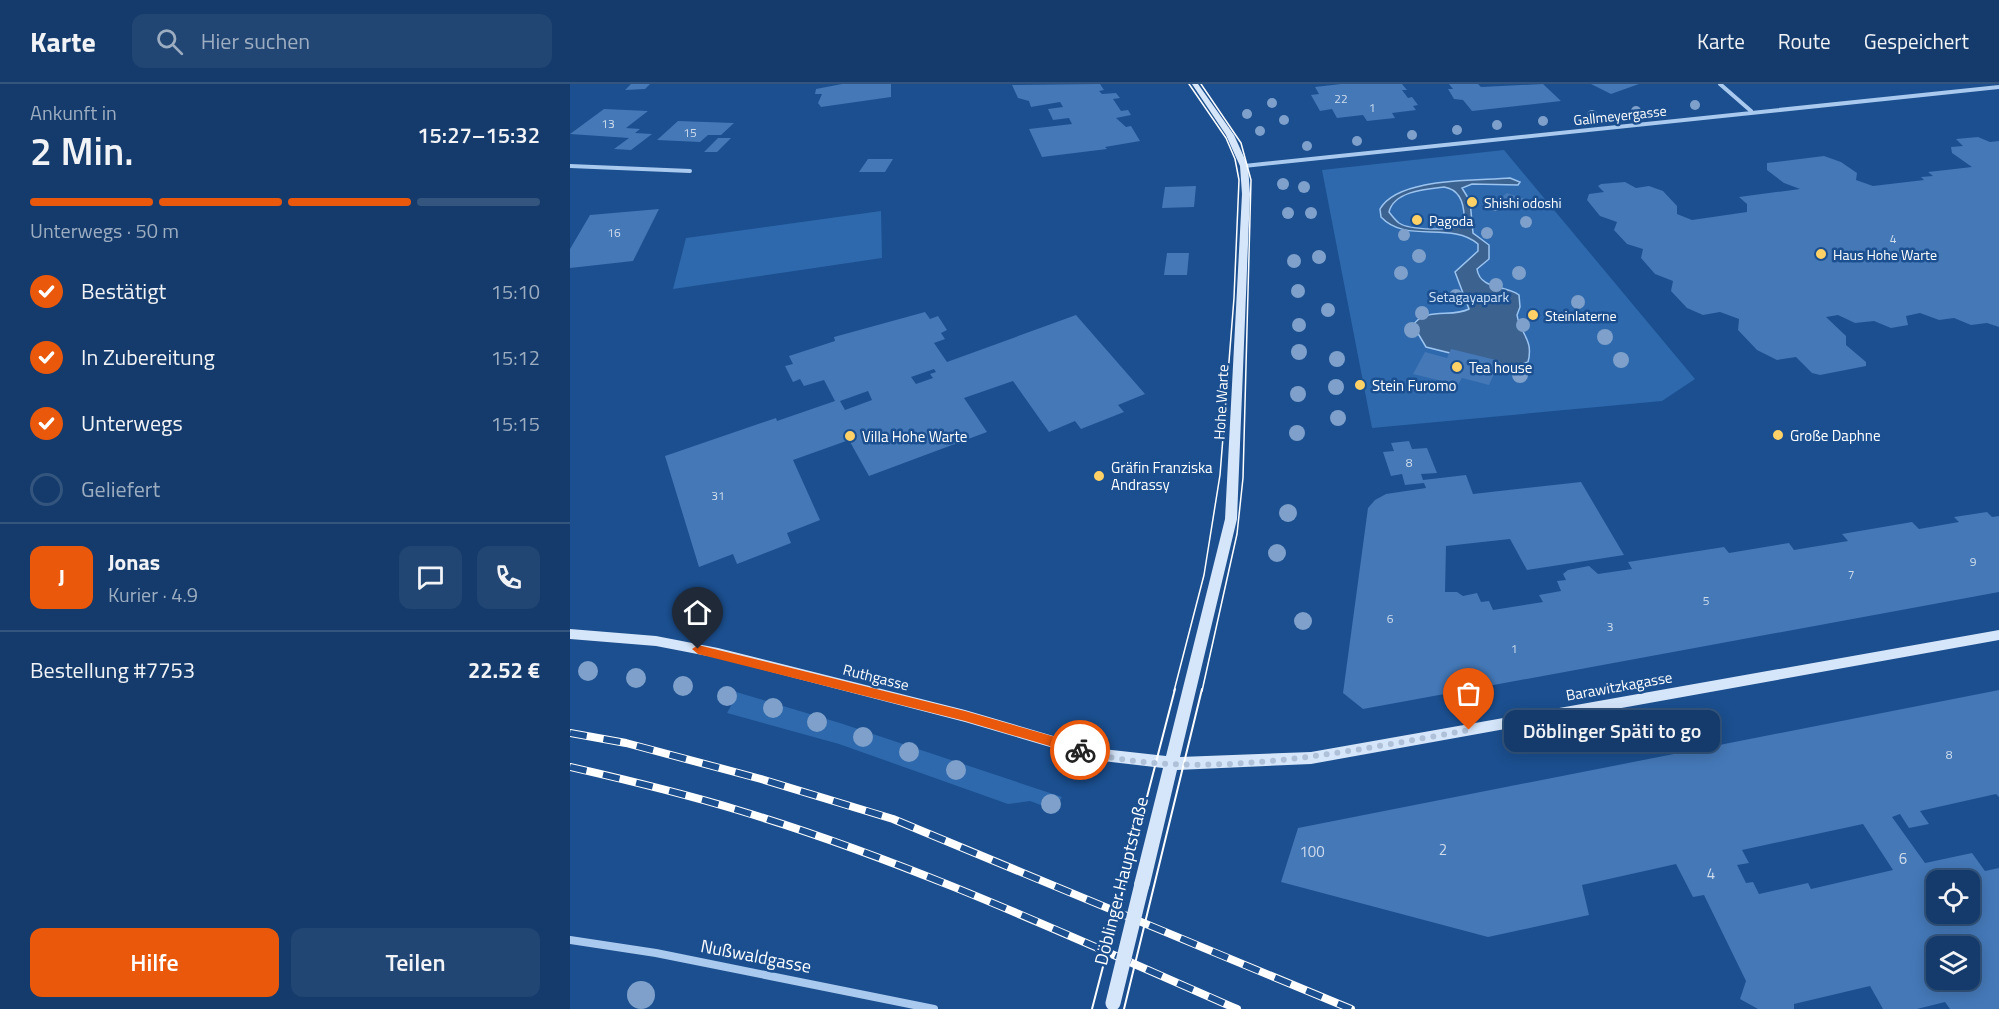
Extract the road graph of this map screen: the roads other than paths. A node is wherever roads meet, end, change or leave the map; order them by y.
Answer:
1 (1195, 84) edge
2 (1720, 84) edge
3 (1999, 87) edge
4 (1751, 111) junction
5 (570, 166) edge
6 (1244, 166) junction
7 (690, 171) dead end
8 (570, 634) edge
9 (1999, 635) edge
10 (1172, 764) junction
11 (570, 940) edge
12 (1112, 1006) edge
13 (934, 1009) edge

1 - 6 main road, Hohe Warte
2 - 4 street
3 - 4 street, Gallmeyergasse
4 - 6 street, Gallmeyergasse
5 - 7 street
6 - 10 main road, Hohe Warte
8 - 10 main road, Ruthgasse
9 - 10 main road, Barawitzkagasse
10 - 12 main road, Döblinger Hauptstraße, bridge
11 - 13 street, Nußwaldgasse

